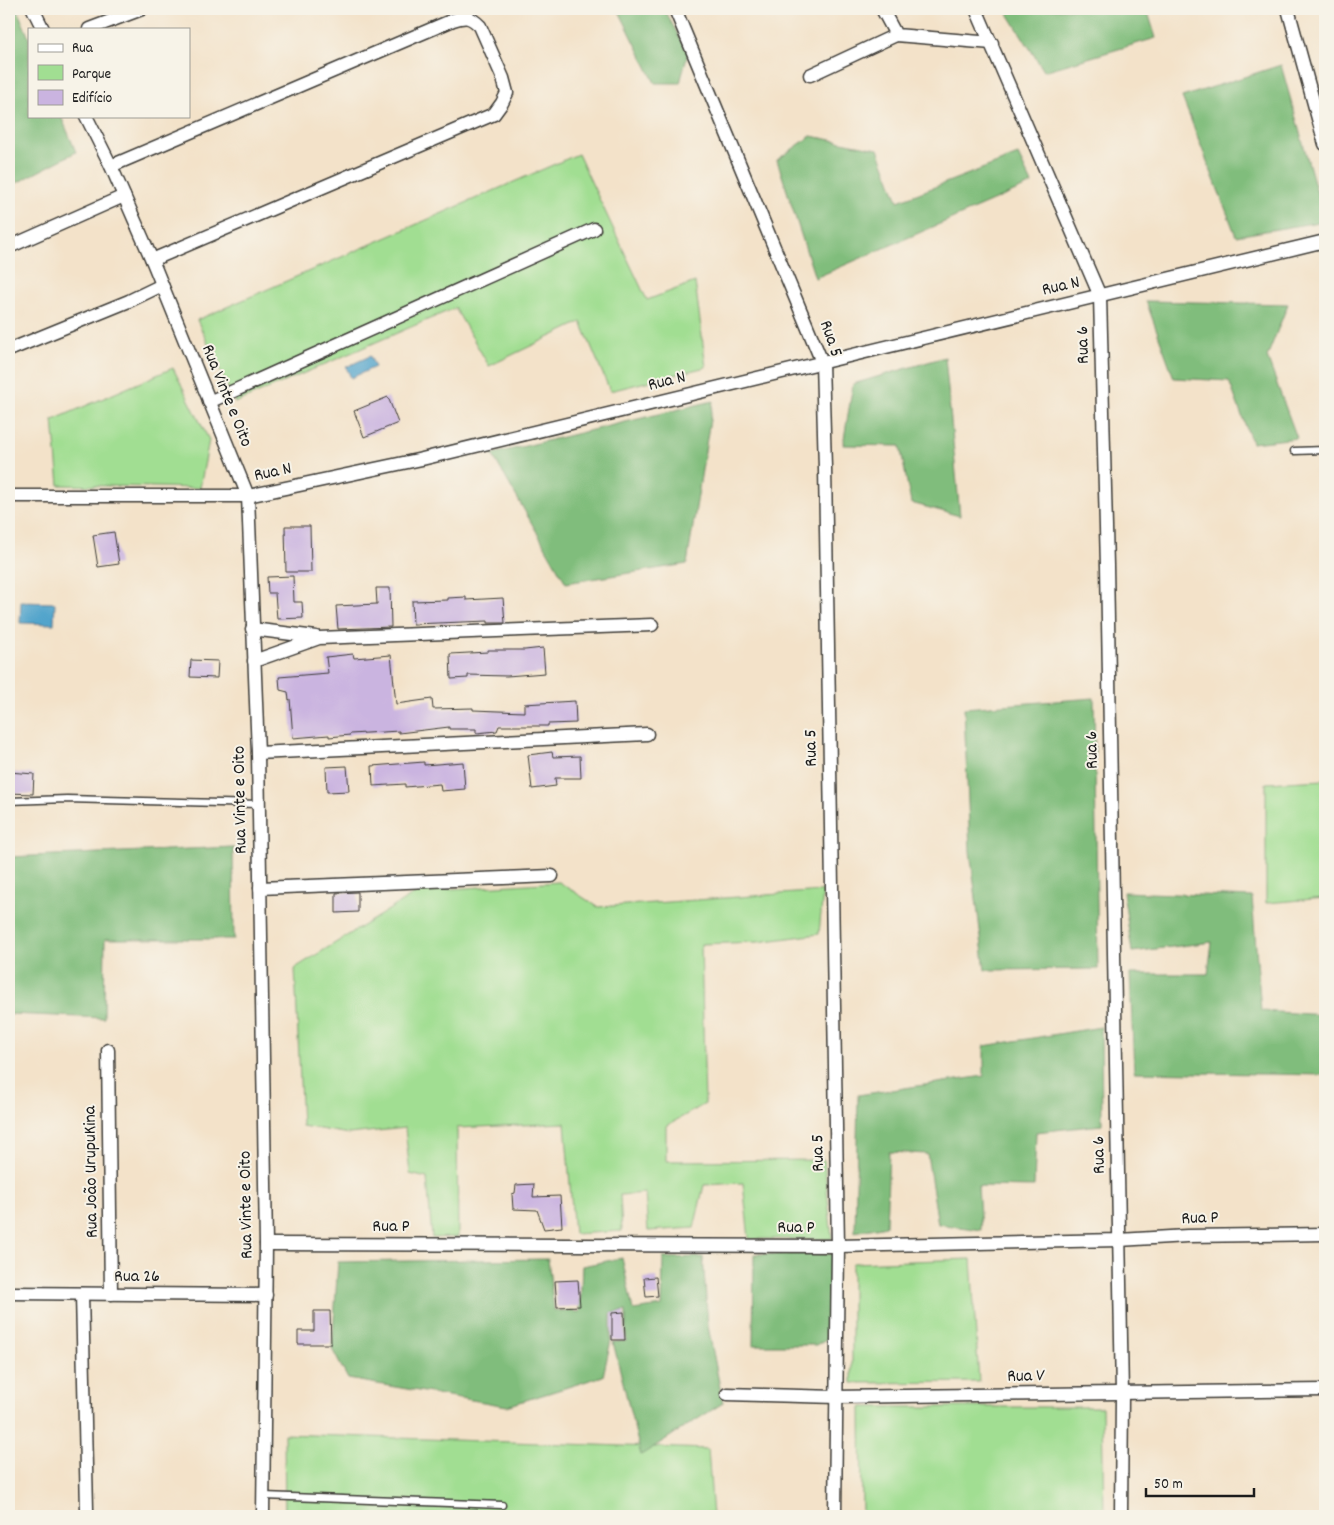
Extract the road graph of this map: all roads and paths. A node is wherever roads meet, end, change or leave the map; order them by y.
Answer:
1 (33, 9) edge
2 (142, 9) edge
3 (675, 9) edge
4 (882, 9) edge
5 (976, 9) edge
6 (1288, 9) edge
7 (42, 28) edge
8 (92, 28) edge
9 (896, 35) junction
10 (992, 44) junction
11 (810, 75) dead end
12 (87, 118) edge
13 (1325, 144) edge
14 (111, 166) junction
15 (124, 196) junction
16 (594, 229) dead end
17 (1325, 241) edge
18 (9, 247) edge
19 (152, 260) junction
20 (162, 286) junction
21 (1100, 296) junction
22 (9, 350) edge
23 (822, 362) junction
24 (210, 402) junction
25 (1325, 450) edge
26 (1294, 451) dead end
27 (9, 496) edge
28 (248, 496) junction
29 (652, 625) dead end
30 (252, 629) junction
31 (319, 638) junction
32 (254, 661) junction
33 (647, 734) dead end
34 (258, 753) junction
35 (9, 801) edge
36 (258, 804) junction
37 (552, 876) dead end
38 (260, 888) junction
39 (108, 1050) dead end
40 (1325, 1234) edge
41 (1120, 1240) junction
42 (266, 1244) junction
43 (838, 1246) junction
44 (9, 1293) edge
45 (82, 1294) junction
46 (111, 1294) junction
47 (266, 1295) junction
48 (1325, 1390) edge
49 (726, 1394) dead end
50 (1122, 1394) junction
51 (836, 1397) junction
52 (264, 1496) junction
53 (502, 1505) dead end
54 (87, 1510) dead end
55 (263, 1516) edge
56 (836, 1516) edge
57 (1122, 1516) edge

1 - 7 street
2 - 8 street
3 - 23 street, Rua 5
4 - 9 street
5 - 10 street, Rua 6
6 - 13 street
9 - 10 street
9 - 11 street
10 - 21 street, Rua 6
12 - 14 street, Rua Vinte e Oito
14 - 15 street, Rua Vinte e Oito
14 - 19 street
15 - 18 street
15 - 19 street, Rua Vinte e Oito
16 - 24 street
17 - 21 street, Rua N
19 - 20 street, Rua Vinte e Oito
20 - 22 street
20 - 24 street, Rua Vinte e Oito
21 - 23 street, Rua N
21 - 41 street, Rua 6
23 - 28 street, Rua N
23 - 43 street, Rua 5
24 - 28 street, Rua Vinte e Oito
25 - 26 lane
27 - 28 street, Rua N
28 - 30 street, Rua Vinte e Oito
29 - 31 street
30 - 31 street
30 - 32 street, Rua Vinte e Oito
31 - 32 street
32 - 34 street, Rua Vinte e Oito
33 - 34 street
34 - 36 street, Rua Vinte e Oito
35 - 36 lane
36 - 38 street, Rua Vinte e Oito
37 - 38 street
38 - 42 street, Rua Vinte e Oito
39 - 46 street, Rua João UrupuKina
40 - 41 street, Rua P
41 - 43 street, Rua P
41 - 50 street, Rua 6
42 - 43 street, Rua P
42 - 47 street, Rua Vinte e Oito
43 - 51 street, Rua 5
44 - 45 street, Rua 26
45 - 46 street, Rua 26
45 - 54 street
46 - 47 street, Rua 26
47 - 52 street, Rua Vinte e Oito
48 - 50 street, Rua V
49 - 51 street, Rua V
50 - 51 street, Rua V
50 - 57 street, Rua 6
51 - 56 street, Rua 5
52 - 53 lane
52 - 55 street, Rua Vinte e Oito

